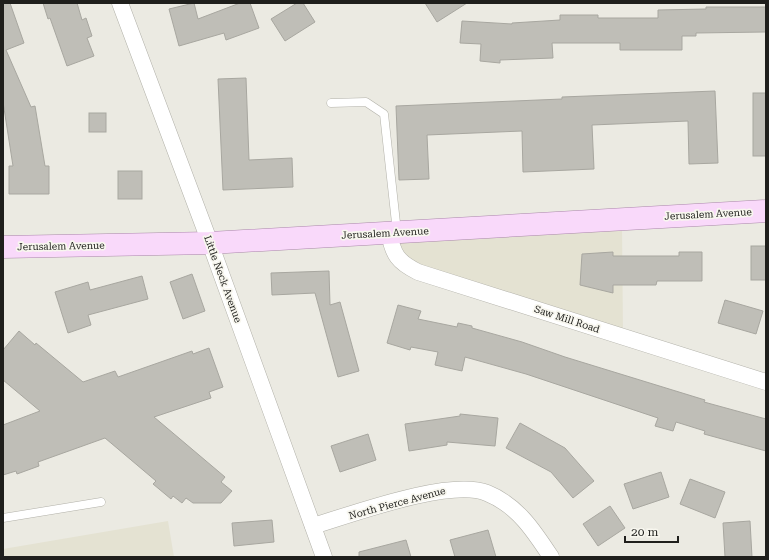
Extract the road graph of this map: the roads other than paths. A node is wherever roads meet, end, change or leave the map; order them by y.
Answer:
1 (120, 3) edge
2 (331, 103) dead end
3 (766, 211) edge
4 (393, 233) junction
5 (210, 243) junction
6 (3, 247) edge
7 (766, 382) edge
8 (101, 502) dead end
9 (3, 518) edge
10 (313, 526) junction
11 (324, 557) edge
12 (551, 557) edge

1 - 5 street, Little Neck Avenue
2 - 4 lane
3 - 4 main road, Jerusalem Avenue
4 - 5 main road, Jerusalem Avenue
4 - 7 street, Saw Mill Road
5 - 6 main road, Jerusalem Avenue
5 - 10 street, Little Neck Avenue
8 - 9 lane
10 - 11 street, Little Neck Avenue
10 - 12 street, North Pierce Avenue

